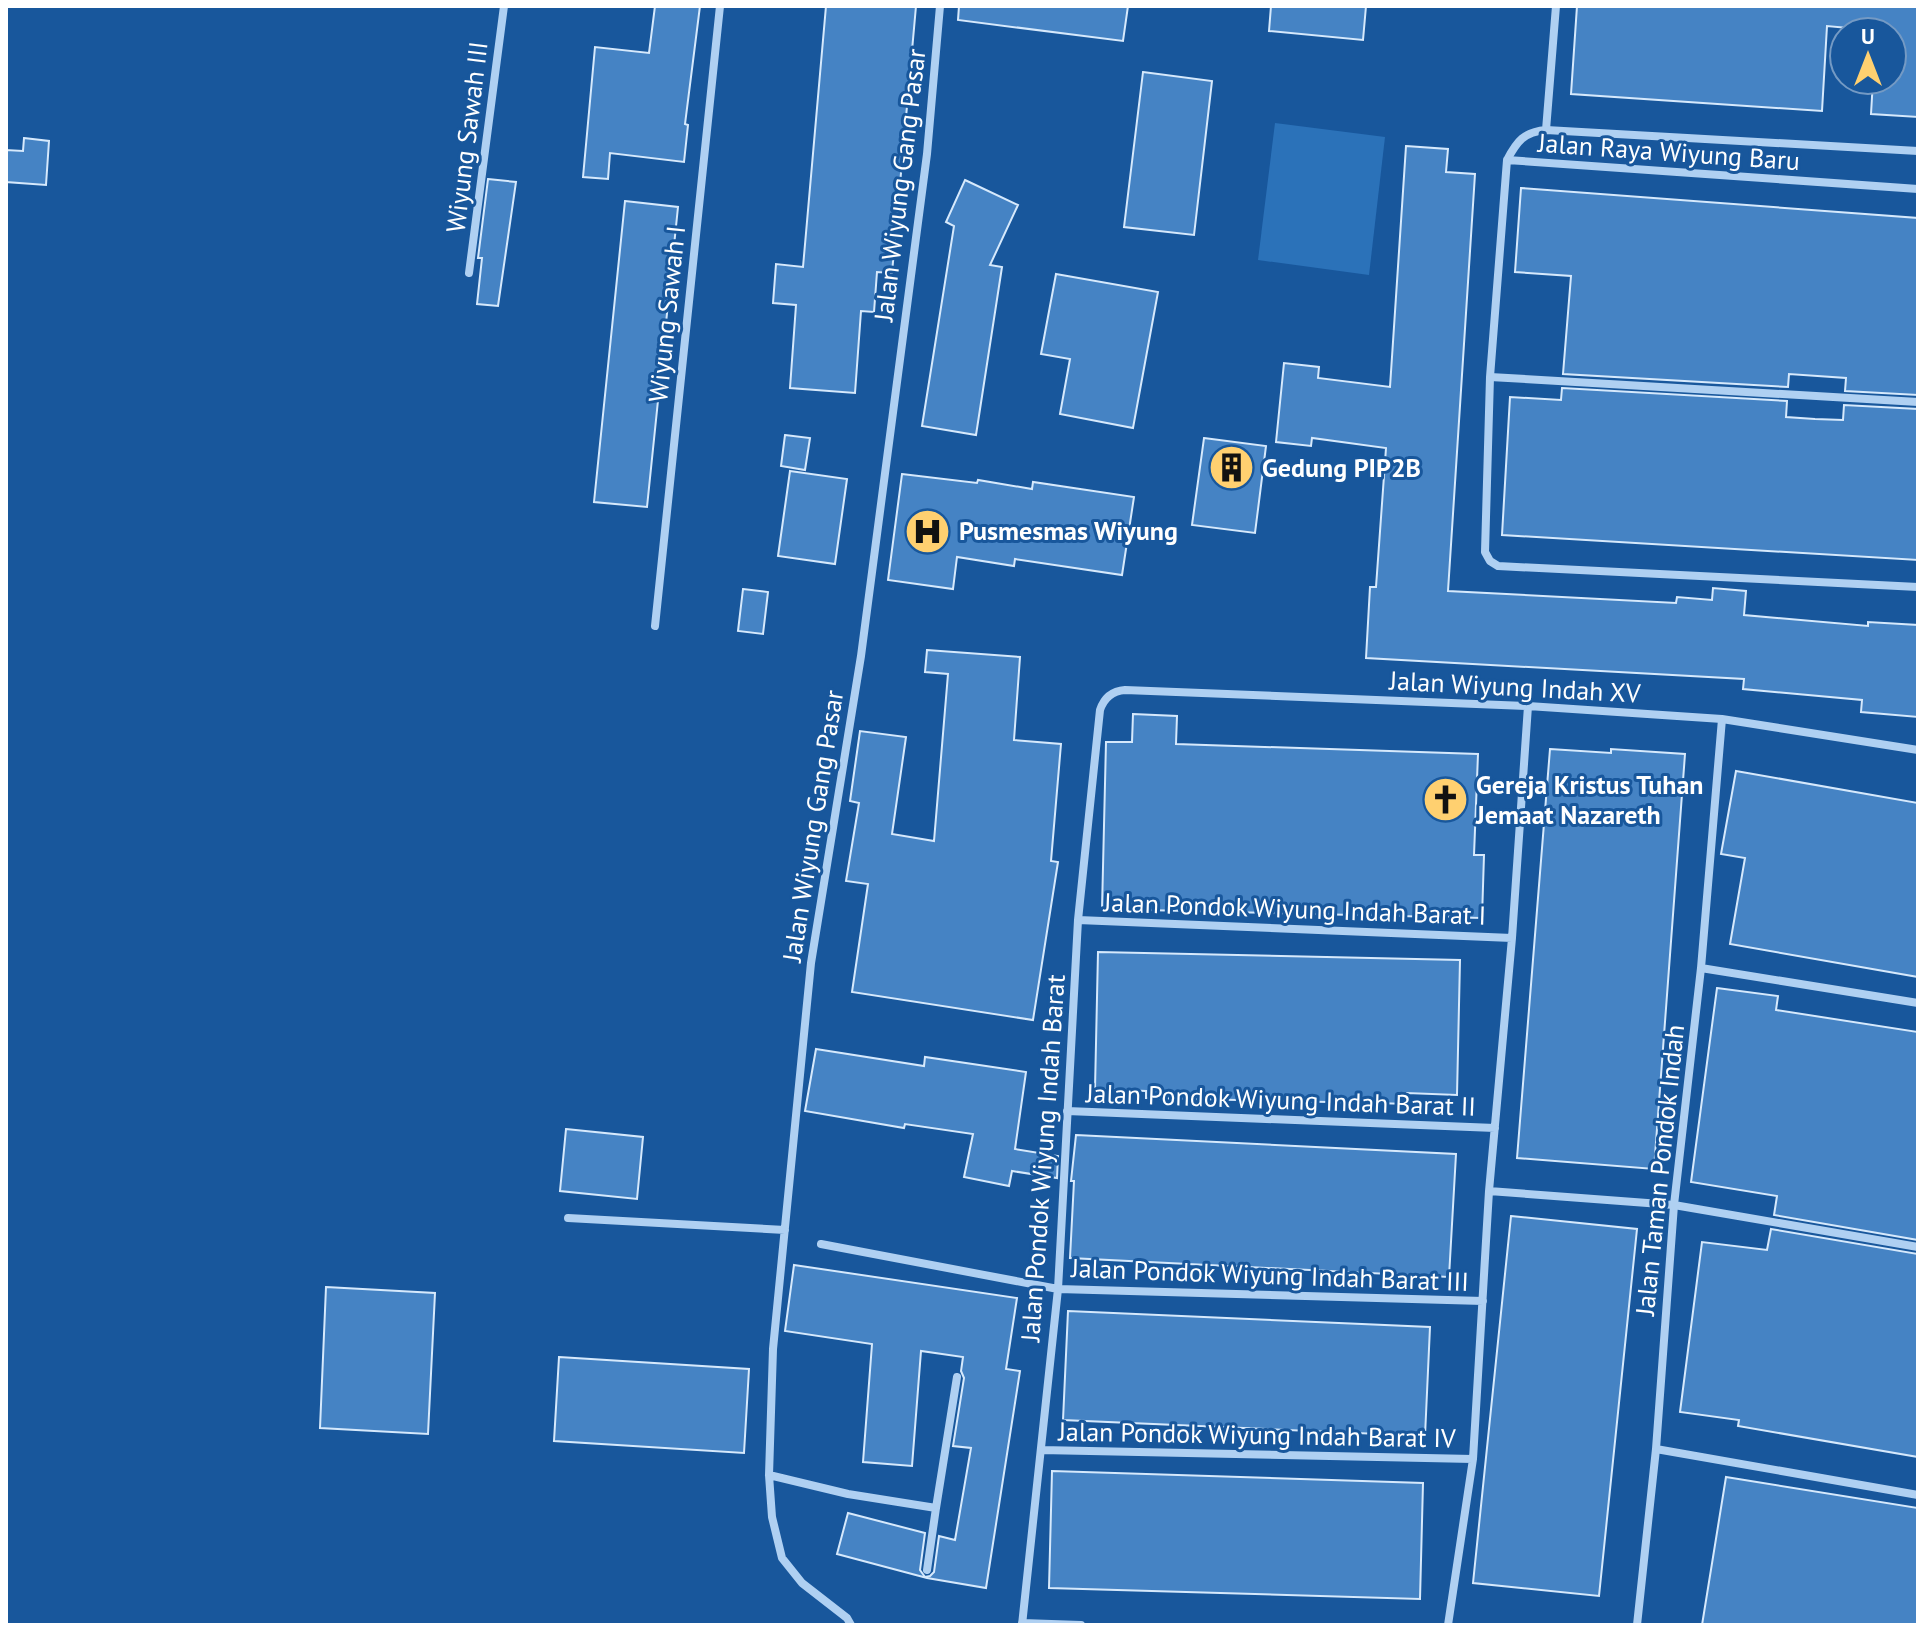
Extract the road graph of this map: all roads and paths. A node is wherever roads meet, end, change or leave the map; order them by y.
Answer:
1 (504, 6) edge
2 (720, 6) edge
3 (940, 6) edge
4 (1556, 6) edge
5 (1546, 130) junction
6 (1918, 151) edge
7 (1507, 160) junction
8 (1918, 189) edge
9 (469, 273) dead end
10 (1490, 377) junction
11 (1918, 402) edge
12 (1918, 587) edge
13 (655, 626) dead end
14 (1109, 695) joint
15 (1528, 706) junction
16 (1722, 719) junction
17 (1918, 750) edge
18 (1078, 920) junction
19 (1512, 938) junction
20 (1701, 968) junction
21 (1918, 1003) edge
22 (1067, 1111) junction
23 (1495, 1128) junction
24 (1489, 1191) junction
25 (1674, 1205) junction
26 (568, 1218) dead end
27 (785, 1230) junction
28 (821, 1244) dead end
29 (1918, 1247) edge
30 (1058, 1289) junction
31 (1483, 1301) junction
32 (957, 1377) dead end
33 (1656, 1449) junction
34 (1041, 1450) junction
35 (1473, 1459) junction
36 (769, 1475) junction
37 (1918, 1495) edge
38 (936, 1508) junction
39 (927, 1570) dead end
40 (1022, 1624) edge
41 (851, 1625) edge
42 (1081, 1625) edge
43 (1448, 1625) edge
44 (1637, 1625) edge

1 - 9 street, Wiyung Sawah III
2 - 13 street, Wiyung Sawah I
3 - 27 street, Jalan Wiyung Gang Pasar
4 - 5 street
5 - 6 street, Jalan Raya Wiyung Baru
5 - 7 street, Jalan Raya Wiyung Baru
7 - 8 street, Jalan Raya Wiyung Baru
7 - 10 street
10 - 11 street
10 - 12 street
14 - 15 street, Jalan Wiyung Indah XV
14 - 18 street, Jalan Pondok Wiyung Indah Barat
15 - 16 street, Jalan Wiyung Indah XV
15 - 19 street
16 - 17 street, Jalan Wiyung Indah XV
16 - 20 street, Jalan Taman Pondok Indah
18 - 19 street, Jalan Pondok Wiyung Indah Barat I
18 - 22 street, Jalan Pondok Wiyung Indah Barat
19 - 23 street
20 - 21 street
20 - 25 street, Jalan Taman Pondok Indah
22 - 23 street, Jalan Pondok Wiyung Indah Barat II
22 - 30 street, Jalan Pondok Wiyung Indah Barat
23 - 24 street
24 - 25 street
24 - 31 street
25 - 29 street
25 - 33 street, Jalan Taman Pondok Indah
26 - 27 street
27 - 36 street, Jalan Wiyung Gang Pasar
28 - 30 street, Jalan Pondok Wiyung Indah Barat III
30 - 31 street, Jalan Pondok Wiyung Indah Barat III
30 - 34 street, Jalan Pondok Wiyung Indah Barat
31 - 35 street
32 - 38 street
33 - 37 street
33 - 44 street, Jalan Taman Pondok Indah
34 - 35 street, Jalan Pondok Wiyung Indah Barat IV
34 - 40 street, Jalan Pondok Wiyung Indah Barat
35 - 43 street
36 - 38 street
36 - 41 street, Jalan Wiyung Gang Pasar
38 - 39 street
40 - 42 street

